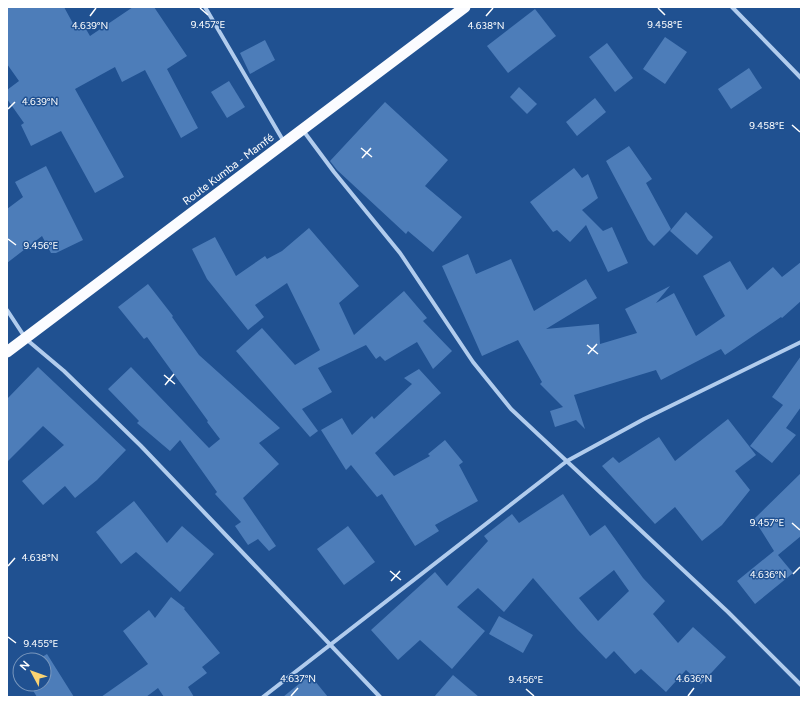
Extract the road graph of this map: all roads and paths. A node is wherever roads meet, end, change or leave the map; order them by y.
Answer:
1 (205, 7) edge
2 (465, 7) edge
3 (732, 7) edge
4 (801, 78) edge
5 (302, 129) junction
6 (284, 143) junction
7 (7, 310) edge
8 (26, 338) junction
9 (801, 342) edge
10 (7, 352) edge
11 (567, 461) junction
12 (331, 645) junction
13 (801, 685) edge
14 (263, 697) edge
15 (380, 697) edge

1 - 6 street
2 - 5 highway, Route Kumba - Mamfé
3 - 4 street
5 - 6 highway, Route Kumba - Mamfé
5 - 11 street
6 - 8 highway, Route Kumba - Mamfé
7 - 8 street
8 - 10 highway, Route Kumba - Mamfé
8 - 12 street
9 - 11 street
11 - 12 street
11 - 13 street
12 - 14 street
12 - 15 street

